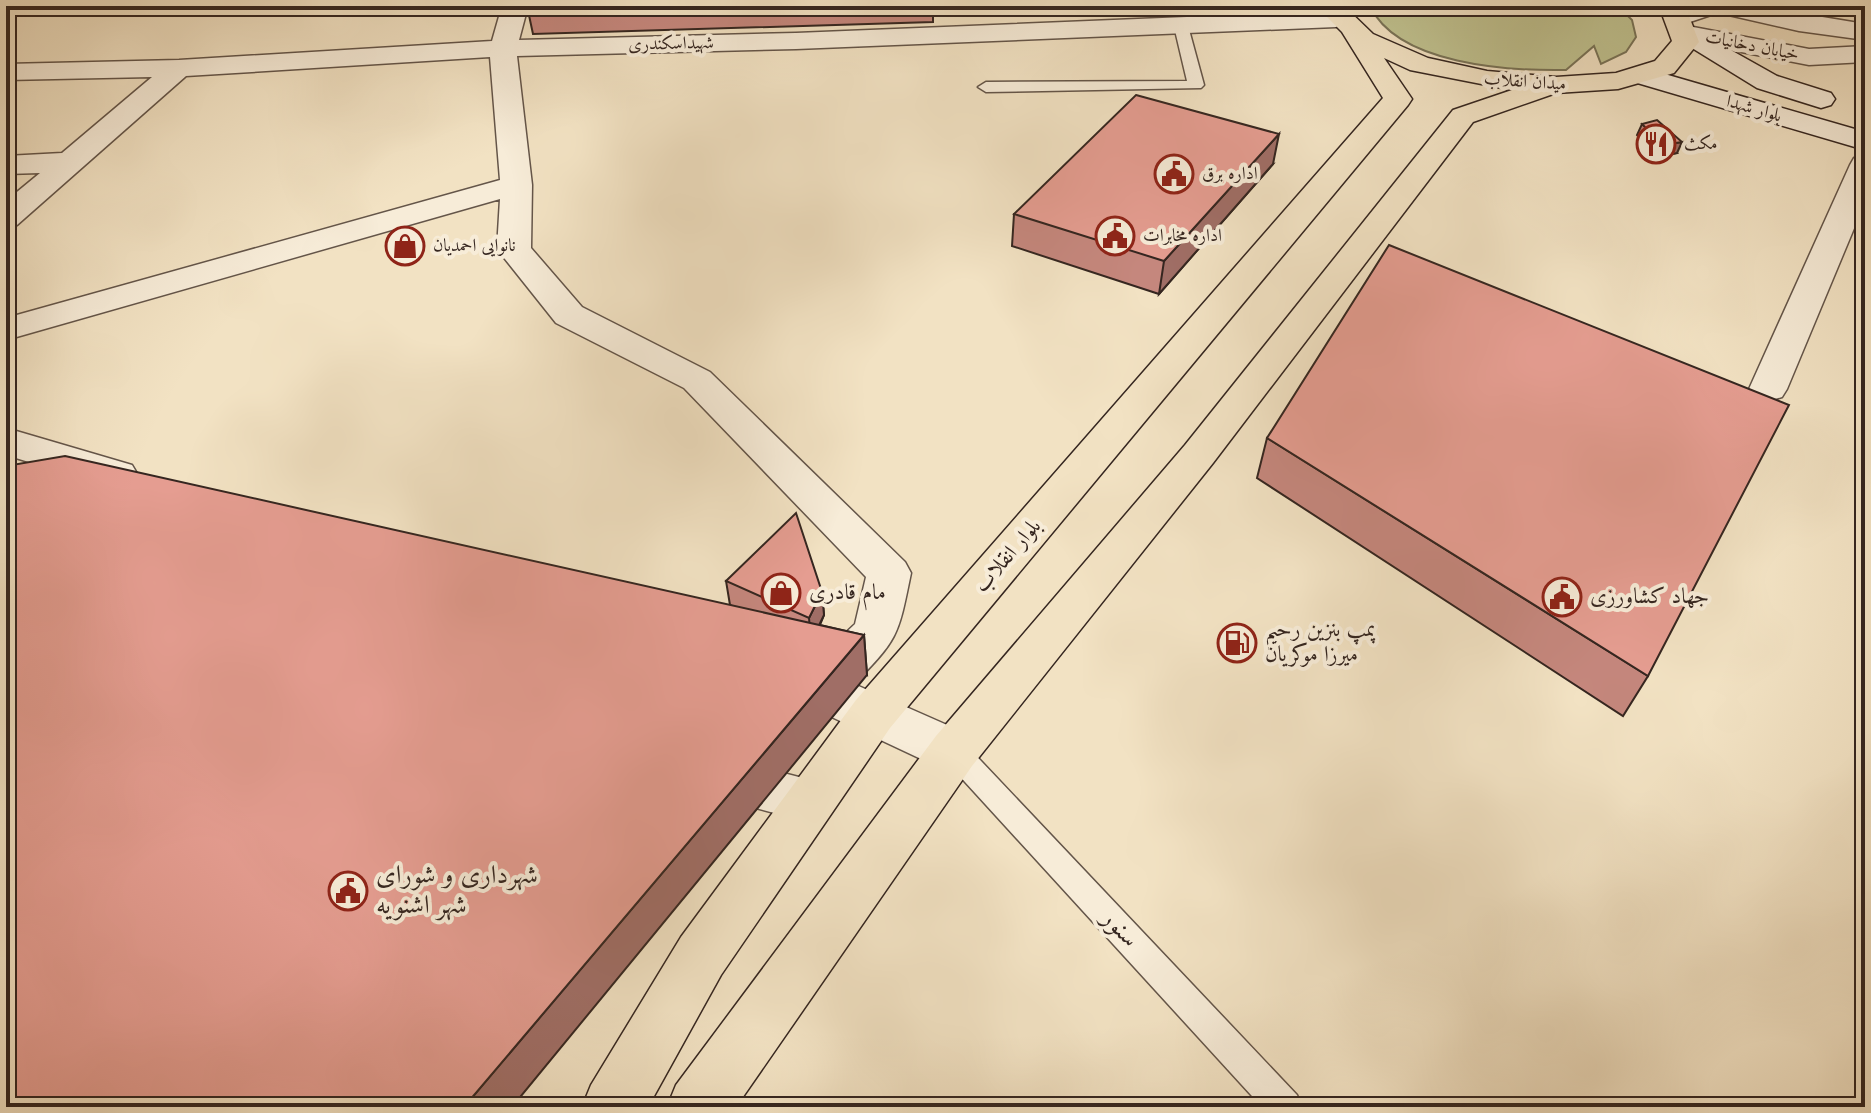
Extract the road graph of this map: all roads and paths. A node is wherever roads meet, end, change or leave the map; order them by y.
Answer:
1 (515, 6) edge
2 (1720, 6) edge
3 (1731, 6) edge
4 (1340, 20) edge
5 (1681, 20) edge
6 (1181, 26) junction
7 (1865, 32) edge
8 (503, 48) junction
9 (1865, 54) edge
10 (179, 68) junction
11 (6, 72) edge
12 (1644, 76) junction
13 (1550, 86) junction
14 (986, 87) dead end
15 (1865, 113) edge
16 (1865, 141) edge
17 (71, 162) junction
18 (6, 165) edge
19 (1865, 165) edge
20 (516, 185) junction
21 (6, 218) edge
22 (6, 329) edge
23 (1768, 389) dead end
24 (6, 441) edge
25 (156, 487) edge
26 (743, 666) edge
27 (818, 689) junction
28 (873, 714) junction
29 (954, 751) junction
30 (671, 766) edge
31 (808, 800) junction
32 (613, 1107) edge
33 (698, 1107) edge
34 (1285, 1107) edge

1 - 8 street
2 - 7 street
3 - 5 lane
4 - 6 street, شهیداسکندری
4 - 13 main road, میدان انقلاب
4 - 28 main road, بلوار انقلاب
5 - 9 street, خیابان دخانیات
5 - 12 main road, میدان انقلاب
5 - 15 street, بلوار شهدا
6 - 8 street, شهیداسکندری
6 - 14 lane
8 - 10 street, شهیداسکندری
8 - 20 street
10 - 11 street, شهیداسکندری
10 - 17 street
12 - 13 main road, میدان انقلاب
12 - 16 street, بلوار شهدا
13 - 29 main road
17 - 18 street
17 - 21 street
19 - 23 street
20 - 22 street
20 - 27 street
24 - 25 street
26 - 27 street
27 - 28 street
28 - 29 street
28 - 31 main road, بلوار انقلاب
29 - 33 main road
29 - 34 lane, سنور
30 - 31 street
31 - 32 main road, بلوار انقلاب

